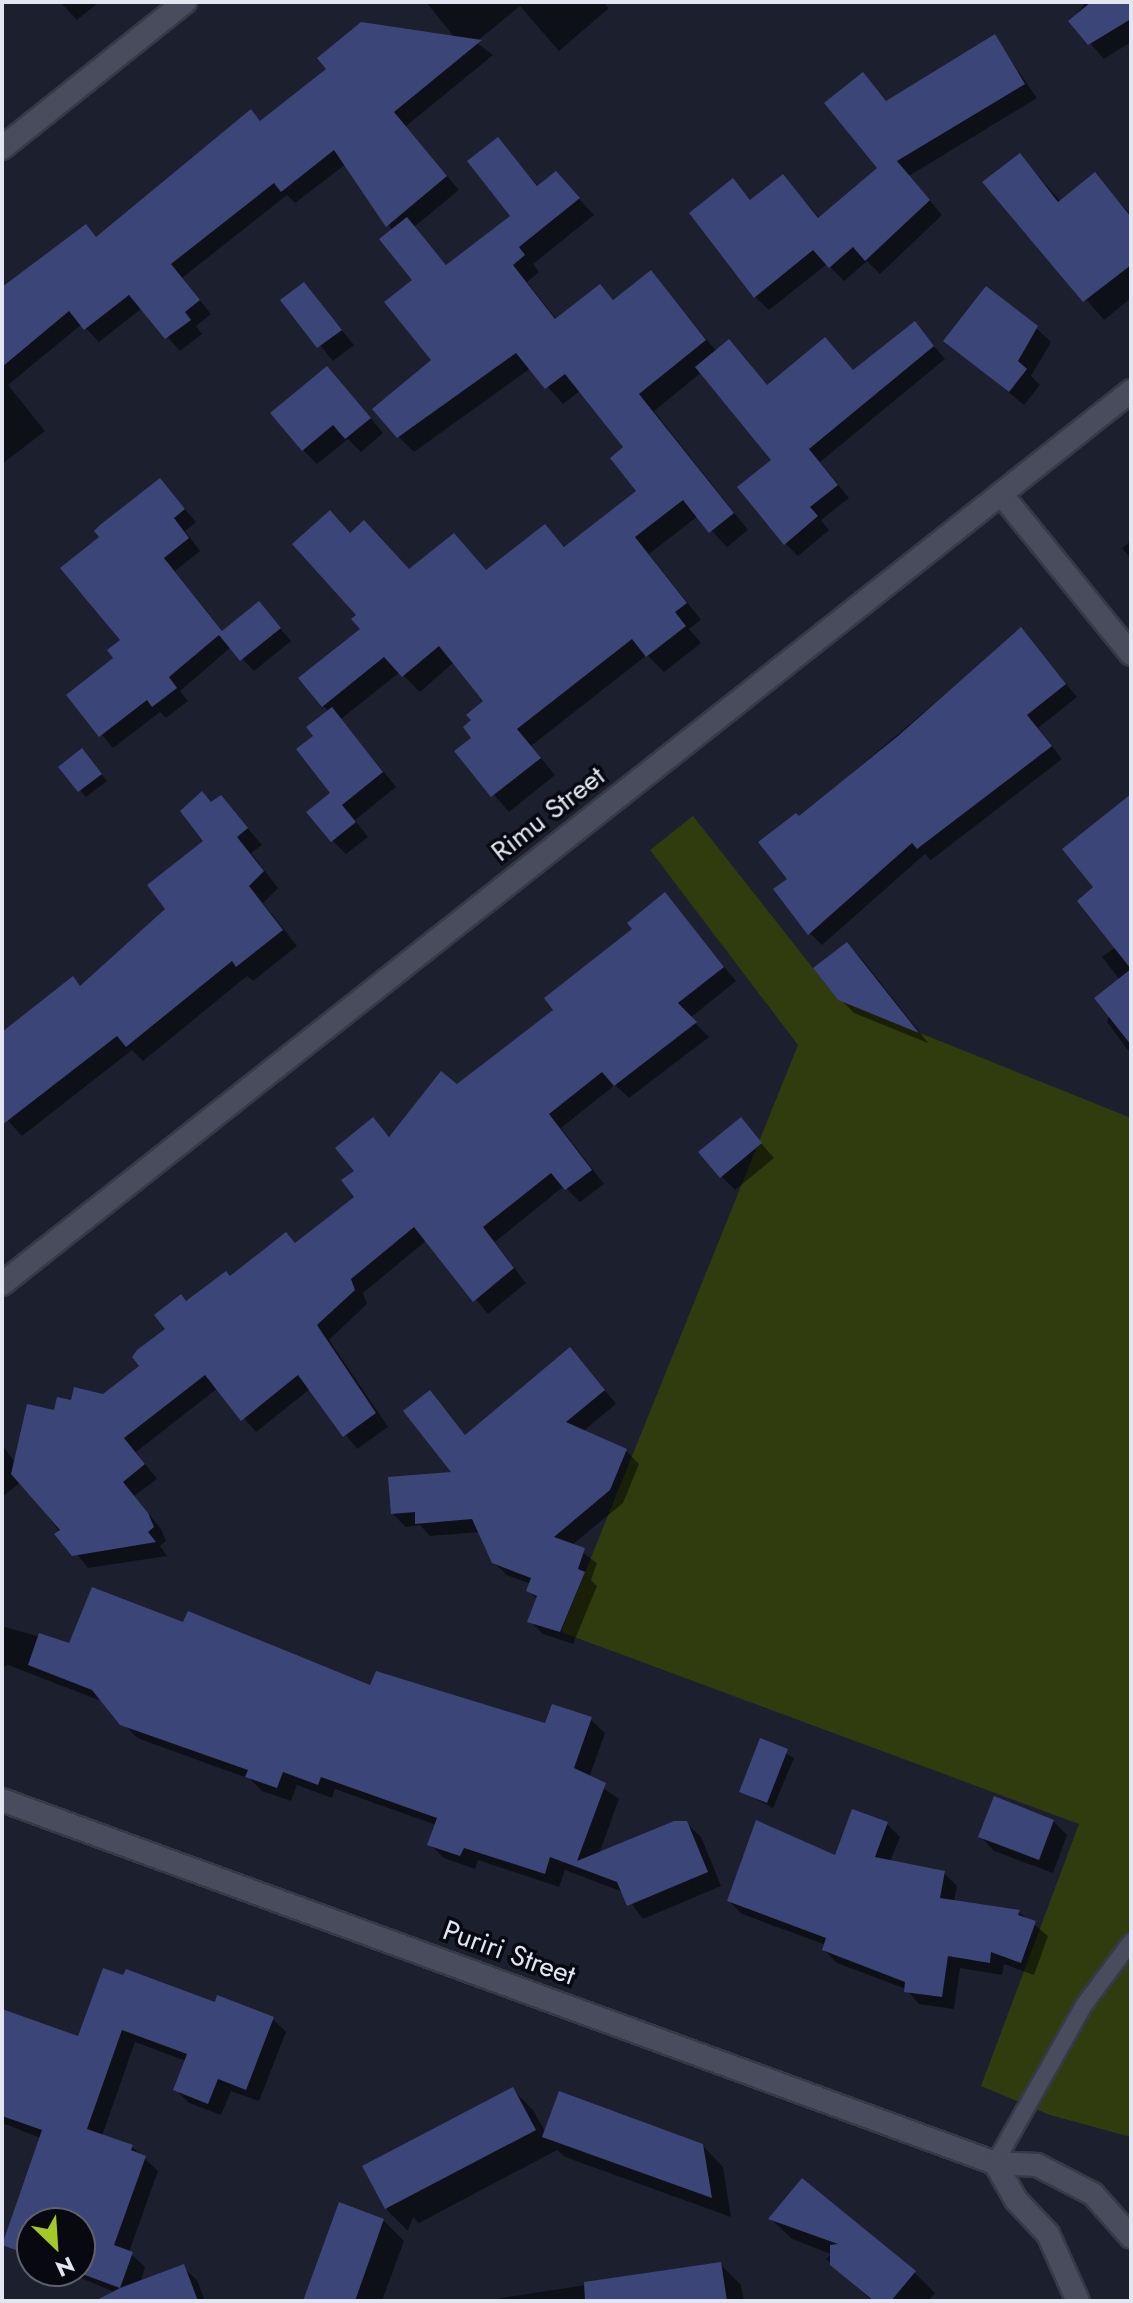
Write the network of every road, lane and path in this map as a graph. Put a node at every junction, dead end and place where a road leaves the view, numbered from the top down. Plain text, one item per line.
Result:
1 (185, 2) edge
2 (2, 148) edge
3 (1131, 391) edge
4 (1001, 494) junction
5 (1131, 654) edge
6 (2, 1284) edge
7 (2, 1800) edge
8 (1131, 1942) edge
9 (995, 2163) junction
10 (1131, 2237) edge
11 (1078, 2301) edge

1 - 2 street
3 - 4 street, Rimu Street
4 - 5 street
4 - 6 street, Rimu Street
7 - 9 street, Puriri Street
8 - 9 lane
9 - 10 street, Puriri Street
9 - 11 street

